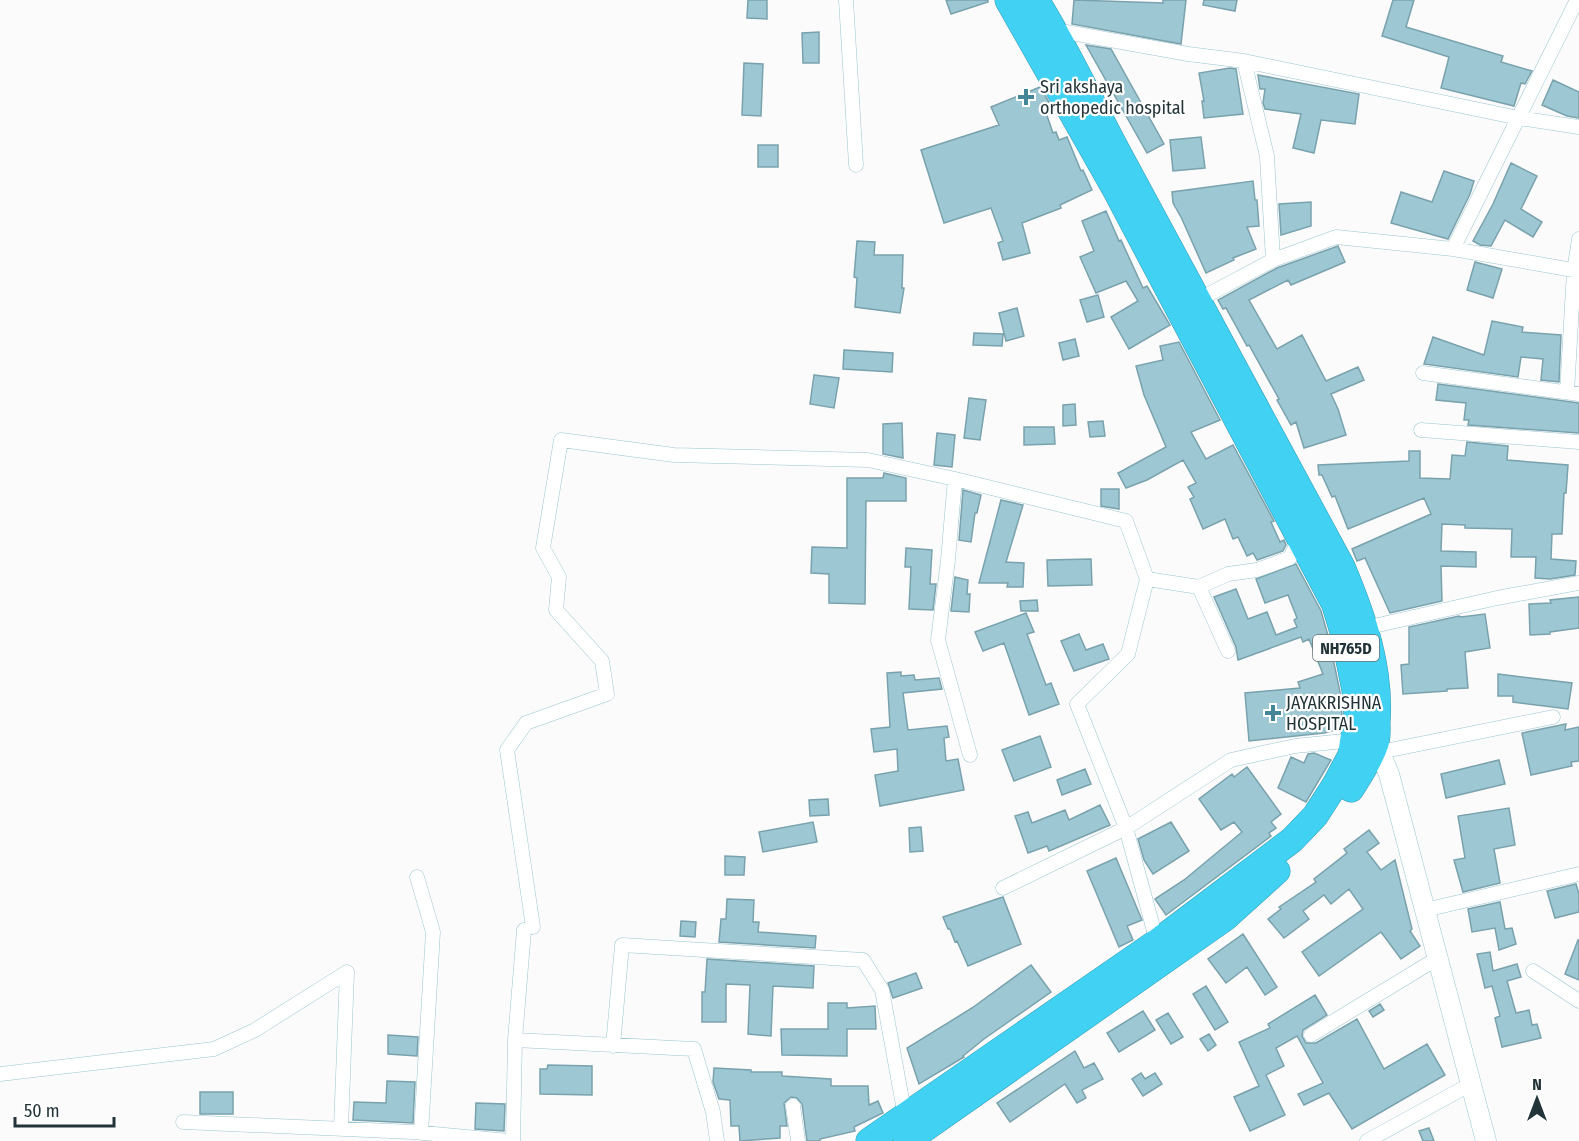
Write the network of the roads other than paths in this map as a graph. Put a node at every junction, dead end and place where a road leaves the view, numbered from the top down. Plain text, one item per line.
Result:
1 (846, 0) edge
2 (1008, 0) edge
3 (1036, 0) edge
4 (1577, 0) edge
5 (1055, 30) junction
6 (1244, 61) junction
7 (1519, 118) junction
8 (1579, 127) edge
9 (856, 165) dead end
10 (1579, 238) edge
11 (1453, 249) junction
12 (1274, 260) junction
13 (1577, 271) edge
14 (1198, 300) junction
15 (1423, 373) dead end
16 (1573, 393) edge
17 (1421, 430) dead end
18 (1579, 442) edge
19 (955, 479) junction
20 (1300, 537) junction
21 (1147, 579) junction
22 (1579, 583) edge
23 (1199, 587) junction
24 (1365, 628) junction
25 (1228, 651) dead end
26 (1553, 717) dead end
27 (1366, 741) junction
28 (970, 755) dead end
29 (1125, 828) junction
30 (1579, 874) edge
31 (417, 876) dead end
32 (1003, 888) dead end
33 (1425, 909) junction
34 (1157, 942) junction
35 (1438, 958) junction
36 (1533, 971) dead end
37 (1579, 1001) edge
38 (1311, 1035) dead end
39 (515, 1040) junction
40 (613, 1046) junction
41 (0, 1074) edge
42 (1471, 1084) junction
43 (792, 1106) dead end
44 (905, 1116) junction
45 (183, 1122) dead end
46 (341, 1128) junction
47 (421, 1133) junction
48 (511, 1141) edge
49 (717, 1141) edge
50 (798, 1141) edge
51 (869, 1141) edge
52 (907, 1141) edge
53 (1367, 1141) edge
54 (1486, 1141) edge

1 - 9 street
2 - 20 highway, NH765D
3 - 5 highway, NH765D
4 - 7 street
5 - 6 street
5 - 14 highway, NH765D
6 - 7 street
6 - 12 street
7 - 8 street
7 - 11 street
10 - 13 street
11 - 12 street
11 - 13 street
12 - 14 street
13 - 16 street
14 - 24 highway, NH765D
15 - 16 street
17 - 18 street
19 - 21 street
19 - 28 street
19 - 39 street
20 - 23 street
20 - 27 highway, NH765D
21 - 23 street
21 - 29 street
22 - 24 street
23 - 25 street
24 - 27 highway, NH765D
26 - 27 street
27 - 29 street
27 - 33 main road
27 - 34 highway, NH765D
27 - 52 highway, NH765D
29 - 32 street
29 - 34 street
30 - 33 street
31 - 47 street
33 - 35 main road
34 - 44 highway, NH765D
35 - 38 street
35 - 42 main road
36 - 37 street
39 - 40 street
39 - 48 street
40 - 44 street
40 - 49 street
41 - 46 street
42 - 53 street
42 - 54 main road
43 - 50 street
44 - 51 highway, NH765D
45 - 46 street
46 - 47 street
47 - 48 street

